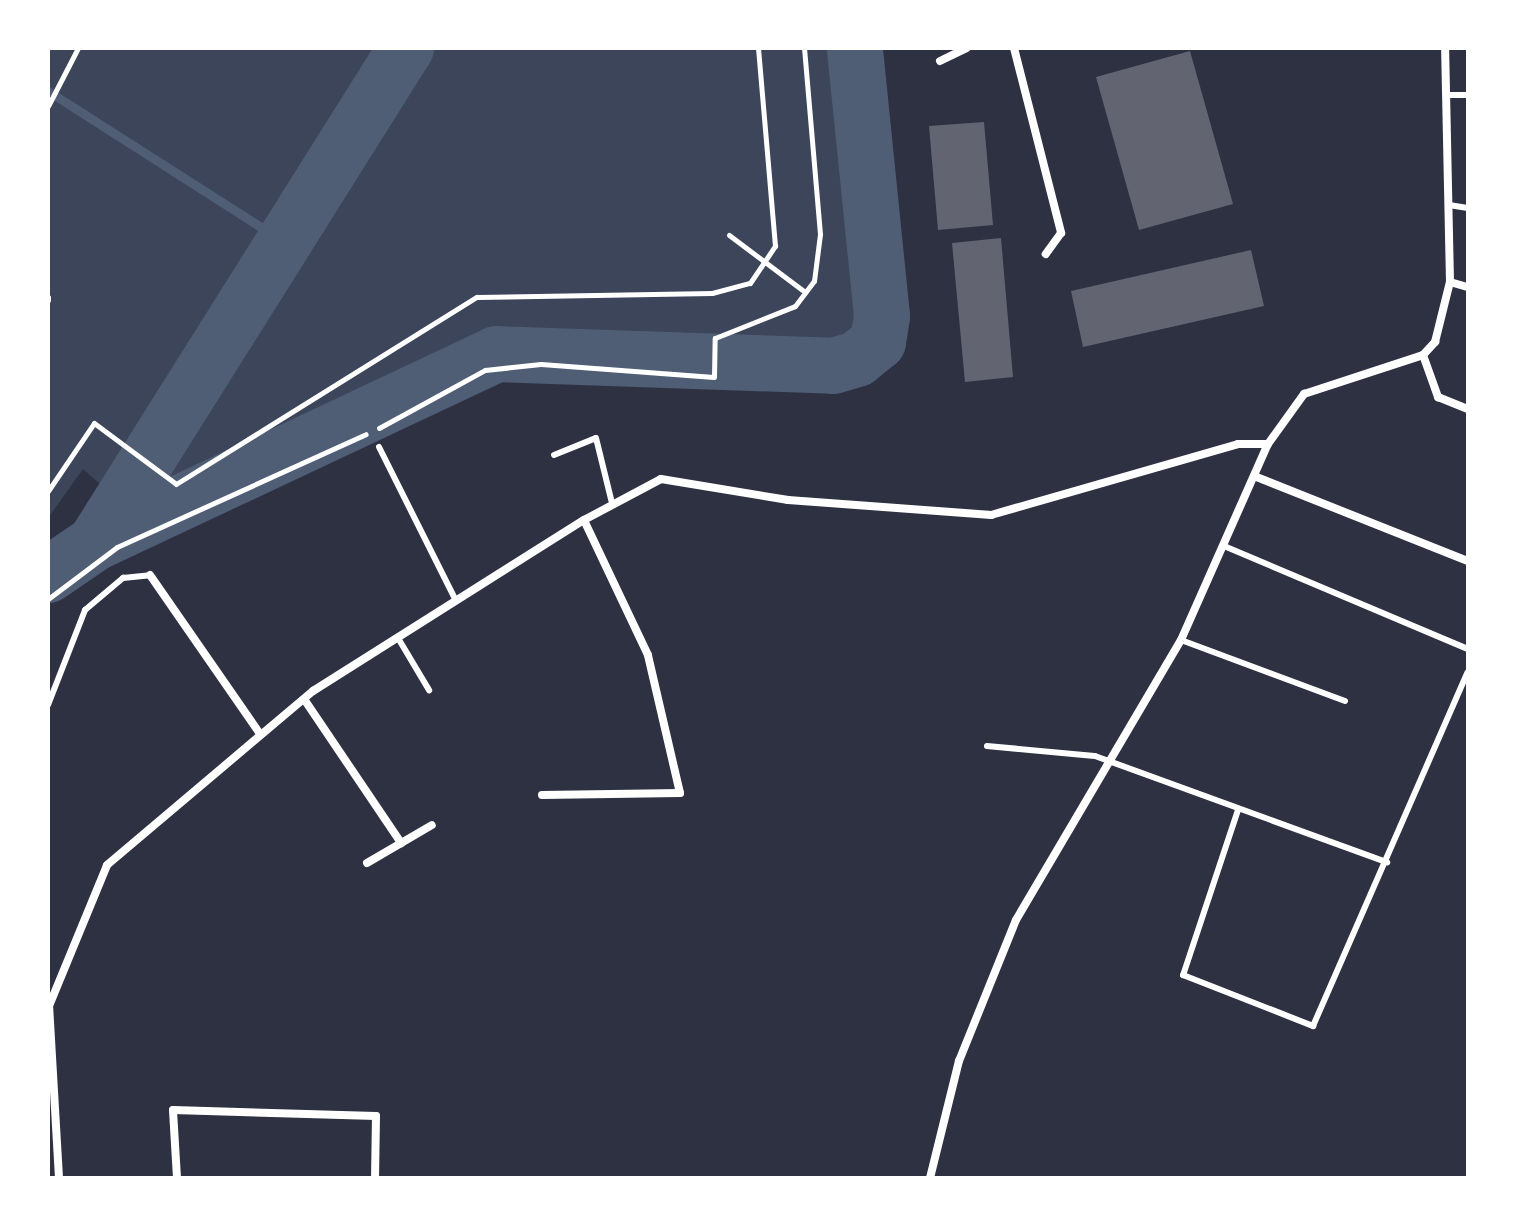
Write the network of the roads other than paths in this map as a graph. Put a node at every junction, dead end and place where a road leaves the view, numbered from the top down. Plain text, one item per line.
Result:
1 (967, 48) edge
2 (1014, 48) edge
3 (1445, 48) edge
4 (940, 61) dead end
5 (1446, 95) junction
6 (1468, 95) edge
7 (1449, 205) junction
8 (1468, 208) edge
9 (1046, 254) dead end
10 (1450, 282) junction
11 (1468, 287) edge
12 (1423, 355) junction
13 (1468, 409) edge
14 (1268, 444) junction
15 (379, 447) dead end
16 (554, 455) dead end
17 (1254, 476) junction
18 (612, 503) junction
19 (584, 520) junction
20 (1224, 546) junction
21 (1468, 561) edge
22 (150, 575) joint
23 (456, 601) junction
24 (398, 638) junction
25 (1181, 640) junction
26 (1468, 649) edge
27 (1468, 672) edge
28 (429, 690) dead end
29 (304, 699) junction
30 (1345, 701) dead end
31 (48, 705) edge
32 (260, 734) junction
33 (987, 746) dead end
34 (1114, 764) junction
35 (542, 795) dead end
36 (1238, 810) junction
37 (432, 825) dead end
38 (401, 843) junction
39 (1387, 862) junction
40 (367, 863) dead end
41 (59, 1178) edge
42 (177, 1178) edge
43 (375, 1178) edge
44 (930, 1178) edge

1 - 4 street
2 - 9 street
3 - 5 street
5 - 6 lane
5 - 7 street
7 - 8 lane
7 - 10 street
10 - 11 street
10 - 12 street
12 - 13 street
12 - 14 street
14 - 17 street
14 - 18 street
15 - 23 lane
16 - 18 lane
17 - 20 street
17 - 21 street
18 - 19 street
19 - 23 street
19 - 35 street
20 - 25 street
20 - 26 lane
22 - 31 lane
22 - 32 street
23 - 24 street
24 - 28 lane
24 - 29 street
25 - 30 lane
25 - 34 street
27 - 39 lane
29 - 32 street
29 - 38 street
32 - 41 street
33 - 34 lane
34 - 36 lane
34 - 44 street
36 - 39 lane
36 - 39 lane
37 - 38 street
38 - 40 street
42 - 43 street

